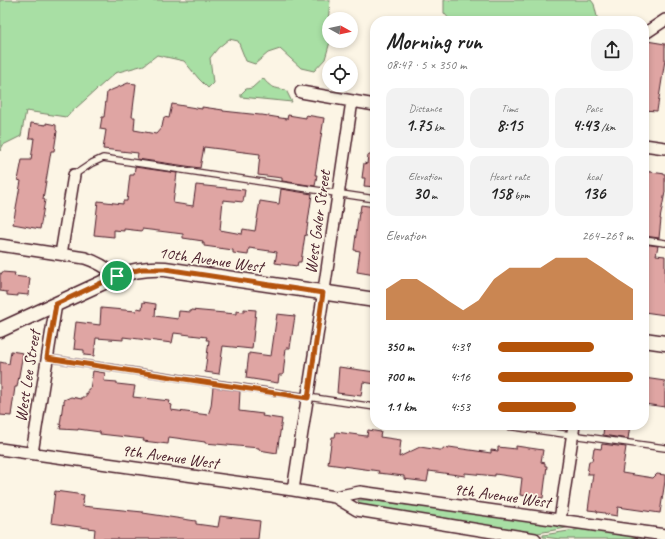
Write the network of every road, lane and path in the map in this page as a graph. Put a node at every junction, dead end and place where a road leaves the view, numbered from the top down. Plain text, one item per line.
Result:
1 (665, 20) edge
2 (649, 31) edge
3 (301, 92) dead end
4 (352, 102) junction
5 (370, 104) edge
6 (649, 146) edge
7 (665, 148) edge
8 (74, 175) joint
9 (338, 193) junction
10 (370, 198) edge
11 (649, 241) edge
12 (665, 243) edge
13 (0, 245) edge
14 (61, 254) junction
15 (117, 276) junction
16 (323, 293) junction
17 (370, 299) edge
18 (56, 304) junction
19 (0, 330) edge
20 (649, 341) edge
21 (665, 343) edge
22 (47, 358) junction
23 (308, 398) junction
24 (370, 406) edge
25 (574, 430) edge
26 (665, 448) edge
27 (0, 449) edge
28 (32, 453) junction
29 (293, 490) junction
30 (335, 497) junction
31 (560, 520) junction
32 (665, 535) edge
33 (536, 539) edge

1 - 2 street
3 - 4 street
4 - 5 street
4 - 9 street, West Galer Street
6 - 7 street
8 - 9 lane
8 - 14 street
9 - 10 lane
9 - 16 street, West Galer Street
11 - 12 lane
13 - 14 street
14 - 15 street
15 - 16 street, 10th Avenue West
15 - 18 street, 10th Avenue West
16 - 17 street, 10th Avenue West
16 - 23 street, West Galer Street
18 - 19 street, 10th Avenue West
18 - 22 street, West Lee Street
20 - 21 street
22 - 23 lane
22 - 28 street, West Lee Street
23 - 24 lane
23 - 29 street, West Galer Street
25 - 26 lane
25 - 31 street
27 - 28 street, 9th Avenue West
28 - 29 street, 9th Avenue West
29 - 30 street, 9th Avenue West
30 - 31 street, 9th Avenue West
30 - 33 street, 9th Avenue West
31 - 32 street, 9th Avenue West

